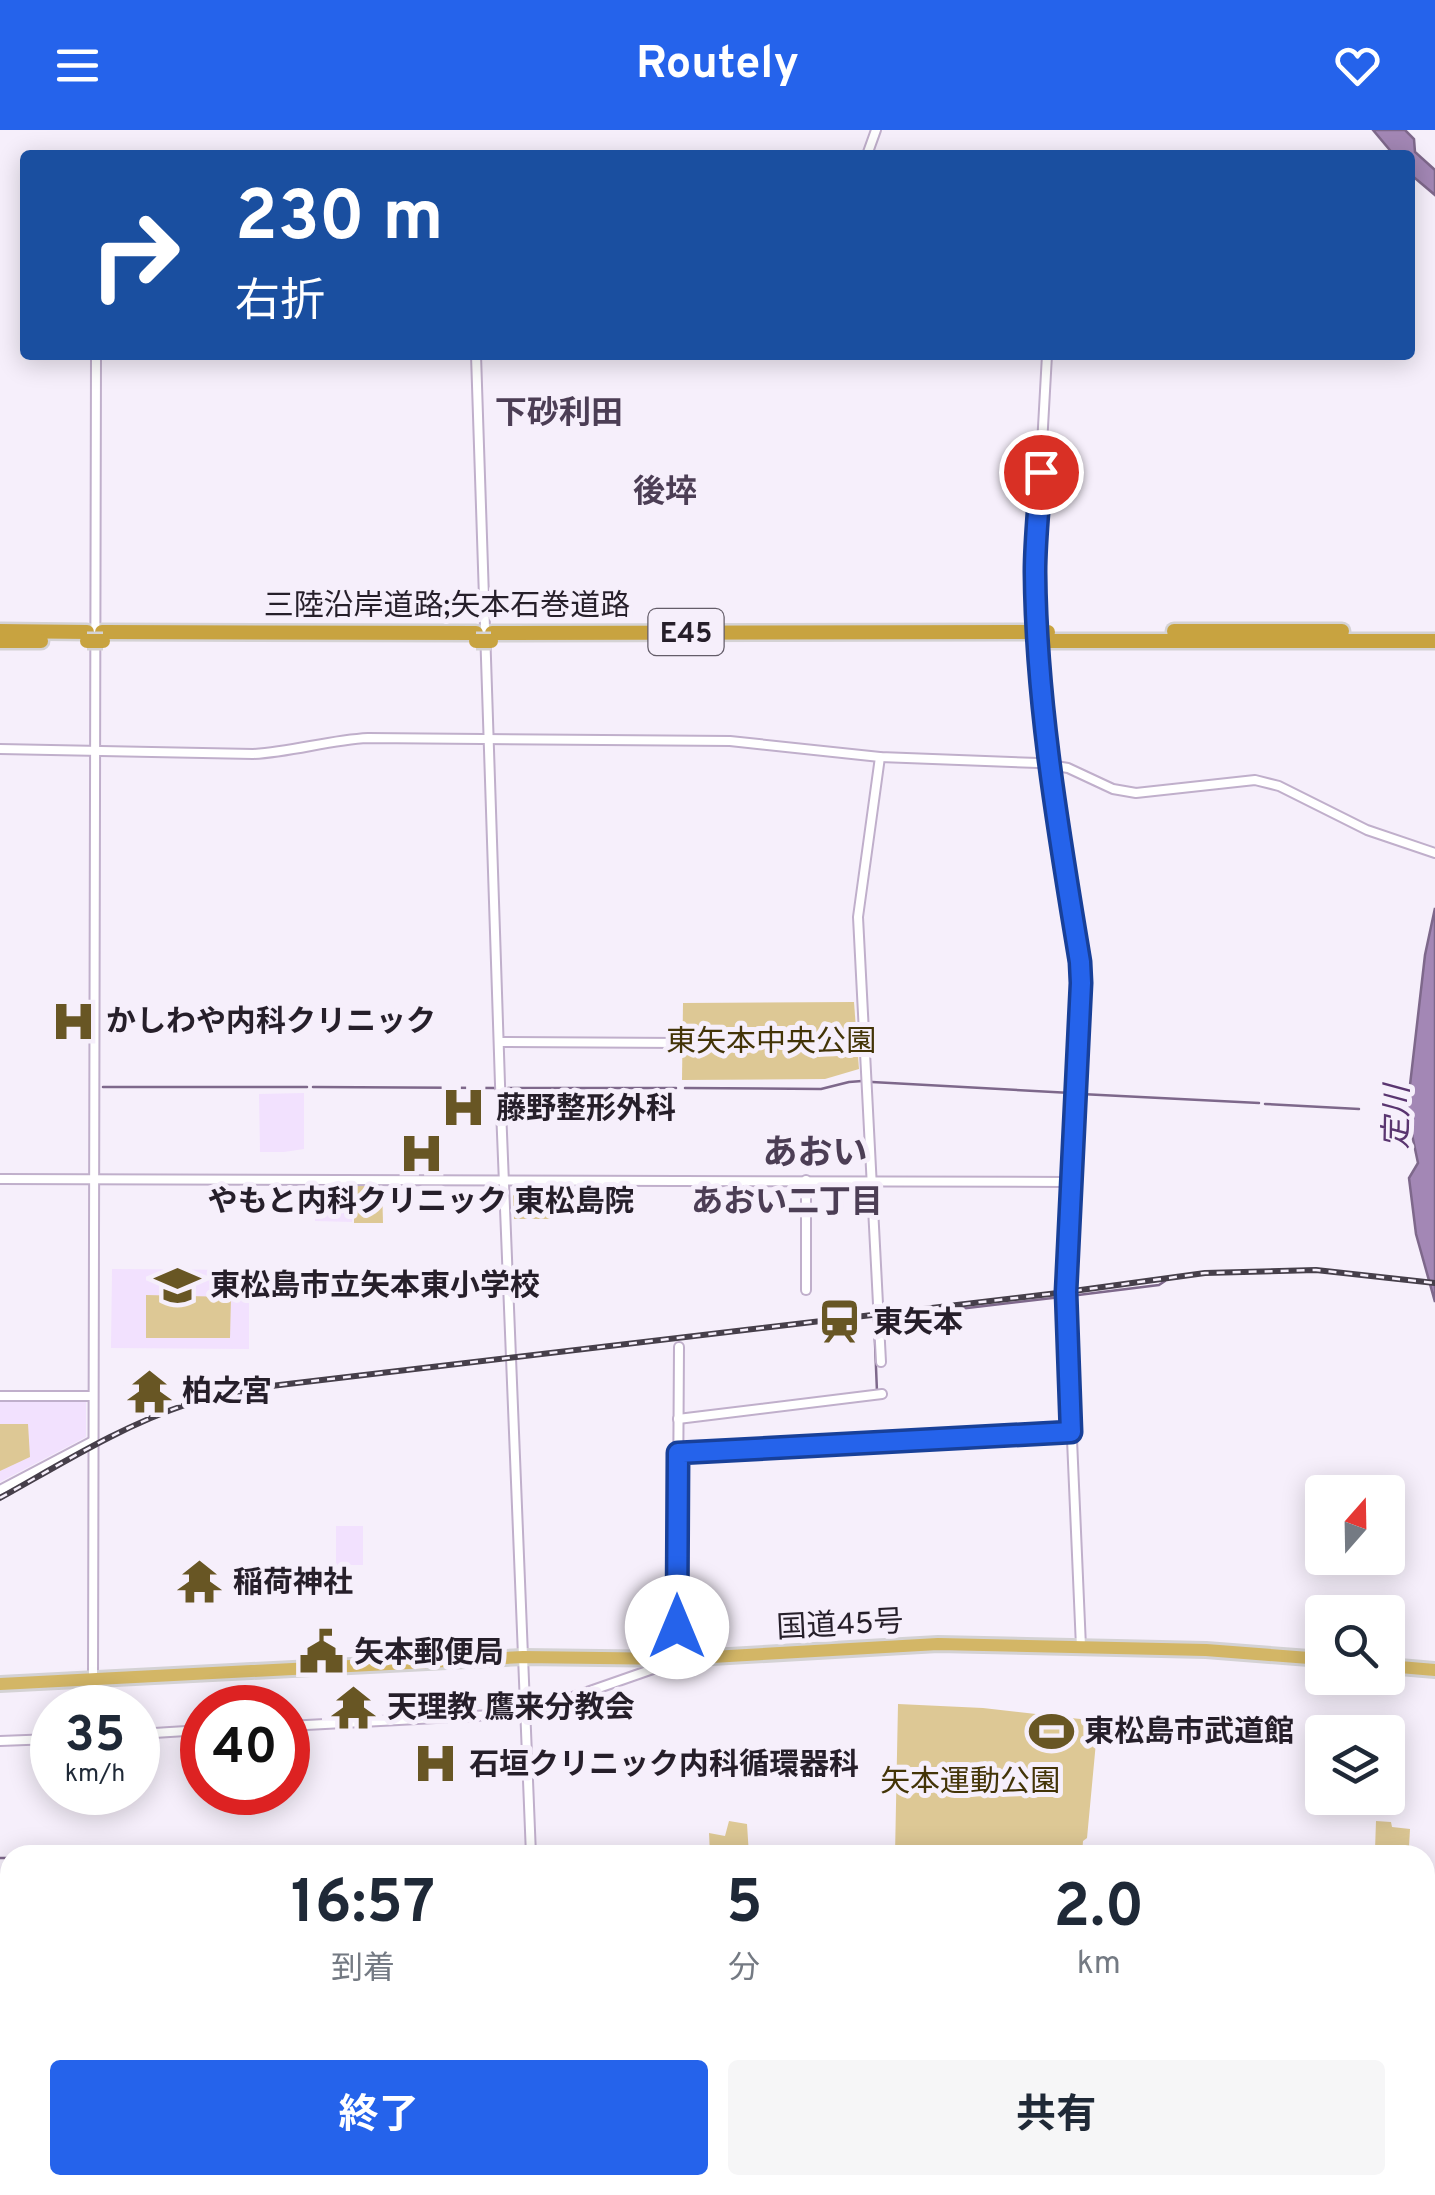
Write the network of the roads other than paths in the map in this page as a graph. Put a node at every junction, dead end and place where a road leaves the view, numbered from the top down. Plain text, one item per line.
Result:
1 (96, 360) edge
2 (476, 360) edge
3 (1047, 360) edge
4 (0, 630) edge
5 (1435, 632) edge
6 (95, 637) junction
7 (1040, 637) junction
8 (0, 640) edge
9 (1435, 641) edge
10 (488, 740) junction
11 (0, 749) edge
12 (94, 750) junction
13 (880, 757) junction
14 (1049, 764) junction
15 (1435, 853) edge
16 (499, 1042) junction
17 (681, 1043) dead end
18 (94, 1178) junction
19 (506, 1178) junction
20 (0, 1179) edge
21 (806, 1180) junction
22 (872, 1181) junction
23 (1070, 1182) junction
24 (806, 1290) dead end
25 (678, 1347) dead end
26 (881, 1362) dead end
27 (882, 1394) dead end
28 (0, 1396) edge
29 (93, 1396) junction
30 (678, 1419) junction
31 (1071, 1432) junction
32 (93, 1441) junction
33 (678, 1453) junction
34 (0, 1490) edge
35 (1081, 1647) junction
36 (523, 1657) junction
37 (1305, 1658) edge
38 (677, 1659) junction
39 (1405, 1667) edge
40 (1435, 1670) edge
41 (93, 1679) junction
42 (0, 1684) edge
43 (527, 1713) junction
44 (310, 1725) edge
45 (30, 1740) edge
46 (0, 1741) edge
47 (531, 1845) edge

1 - 12 street
2 - 10 street
3 - 14 street
4 - 6 highway, 三陸沿岸道路;矢本石巻道路 / E45
5 - 7 highway, 三陸沿岸道路;矢本石巻道路 / E45
6 - 7 highway, 三陸沿岸道路;矢本石巻道路 / E45
6 - 8 highway, 三陸沿岸道路;矢本石巻道路 / E45
7 - 9 highway, 三陸沿岸道路;矢本石巻道路 / E45
10 - 12 street
10 - 13 street
10 - 16 street
11 - 12 street
12 - 18 street
13 - 14 street
13 - 22 street
14 - 15 street
14 - 23 street
16 - 17 street
16 - 19 street
18 - 19 street
18 - 20 street
18 - 29 street
19 - 21 street
19 - 36 street
21 - 22 street
21 - 24 street
22 - 23 street
22 - 26 street
23 - 31 street
25 - 30 street
27 - 30 street
28 - 29 street
29 - 32 street
30 - 33 street
31 - 33 street
31 - 35 street
32 - 34 street
32 - 41 street
33 - 38 street
35 - 37 highway, 国道45号
35 - 38 highway, 国道45号
36 - 38 highway, 国道45号
36 - 41 highway, 国道45号
36 - 43 street
38 - 43 street
39 - 40 highway
41 - 42 highway, 国道45号
43 - 44 street
43 - 47 street
45 - 46 street

